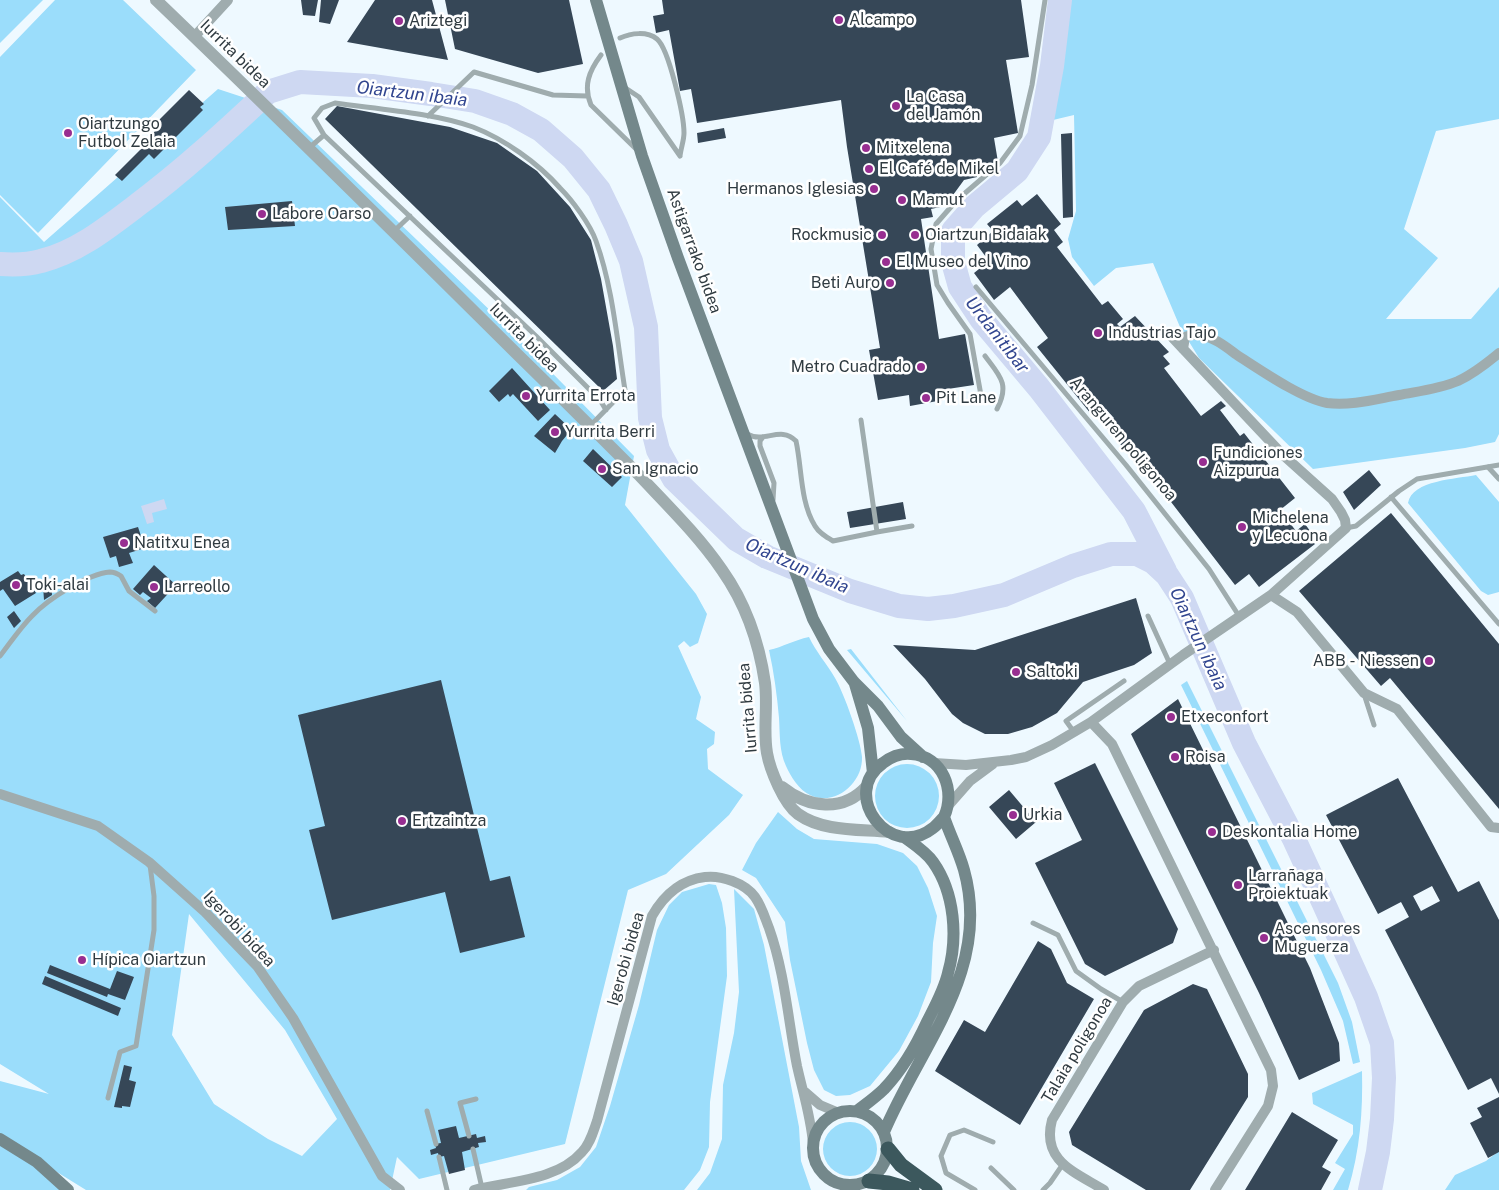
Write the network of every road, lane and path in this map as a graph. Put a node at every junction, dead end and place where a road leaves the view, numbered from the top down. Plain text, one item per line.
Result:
1 (156, 0) edge
2 (228, 0) edge
3 (596, 0) edge
4 (1044, 0) edge
5 (194, 37) junction
6 (620, 38) dead end
7 (601, 55) dead end
8 (620, 85) junction
9 (587, 96) junction
10 (428, 116) junction
11 (324, 135) junction
12 (308, 149) junction
13 (642, 156) junction
14 (410, 216) junction
15 (394, 231) junction
16 (976, 287) dead end
17 (1171, 336) dead end
18 (1183, 349) junction
19 (1499, 353) edge
20 (985, 356) dead end
21 (982, 401) dead end
22 (997, 409) dead end
23 (606, 410) junction
24 (861, 420) dead end
25 (590, 426) junction
26 (742, 431) junction
27 (763, 437) junction
28 (1499, 465) edge
29 (1488, 467) junction
30 (1499, 479) edge
31 (1391, 497) junction
32 (772, 510) junction
33 (912, 526) dead end
34 (1346, 528) junction
35 (877, 532) junction
36 (1271, 595) junction
37 (155, 611) dead end
38 (1148, 616) dead end
39 (1239, 616) junction
40 (1499, 624) edge
41 (0, 656) edge
42 (1170, 664) junction
43 (1124, 681) dead end
44 (854, 682) junction
45 (1364, 693) junction
46 (1091, 722) junction
47 (1374, 724) dead end
48 (1074, 732) junction
49 (928, 760) junction
50 (997, 762) junction
51 (873, 773) junction
52 (778, 784) junction
53 (867, 786) junction
54 (0, 794) edge
55 (946, 811) junction
56 (1499, 828) edge
57 (889, 832) junction
58 (904, 837) junction
59 (149, 862) junction
60 (1033, 924) dead end
61 (1214, 950) junction
62 (1123, 1002) junction
63 (804, 1092) junction
64 (108, 1098) dead end
65 (476, 1099) dead end
66 (427, 1111) dead end
67 (857, 1112) junction
68 (839, 1113) junction
69 (884, 1132) junction
70 (469, 1136) dead end
71 (0, 1140) edge
72 (993, 1142) dead end
73 (436, 1144) dead end
74 (813, 1144) junction
75 (472, 1149) dead end
76 (888, 1149) junction
77 (439, 1157) dead end
78 (1063, 1164) junction
79 (991, 1168) dead end
80 (824, 1175) junction
81 (863, 1185) edge
82 (478, 1189) edge
83 (68, 1190) edge
84 (400, 1190) edge
85 (447, 1190) edge
86 (823, 1190) edge
87 (912, 1190) edge
88 (935, 1190) edge
89 (975, 1190) edge
90 (1014, 1190) edge
91 (1043, 1190) edge
92 (1104, 1190) edge
93 (1215, 1190) edge

1 - 5 street, Iurrita bidea
2 - 5 street
3 - 8 main road, Astigarrako bidea
4 - 21 lane
5 - 12 street, Iurrita bidea
6 - 8 lane
7 - 9 lane
8 - 13 main road, Astigarrako bidea
9 - 10 lane
9 - 13 lane
10 - 11 lane
10 - 23 lane
11 - 12 lane
11 - 14 lane
12 - 15 street, Iurrita bidea
13 - 26 main road, Astigarrako bidea
14 - 15 lane
14 - 23 lane
15 - 25 street, Iurrita bidea
16 - 39 lane, Aranguren poligonoa
17 - 18 street
18 - 19 street
18 - 34 street
20 - 22 lane
23 - 25 lane
24 - 35 lane
25 - 52 street, Iurrita bidea
26 - 27 lane
26 - 32 main road, Astigarrako bidea
27 - 32 lane
27 - 35 lane
28 - 29 lane
29 - 30 lane
29 - 31 lane
31 - 34 lane
31 - 40 lane
32 - 44 main road, Astigarrako bidea
33 - 35 lane
34 - 36 street
36 - 39 street
36 - 45 street
37 - 41 lane
38 - 42 lane
39 - 42 street
42 - 46 street
43 - 48 lane
44 - 49 main road
44 - 51 main road
45 - 47 lane
45 - 56 street
46 - 48 street
46 - 61 street
48 - 50 street
49 - 50 street
49 - 51 main road
49 - 55 main road
50 - 55 street
51 - 53 main road
52 - 53 street
52 - 57 street, Iurrita bidea
53 - 57 main road
54 - 59 street, Igerobi bidea
55 - 58 main road
55 - 69 main road
57 - 58 main road
58 - 67 main road
59 - 64 lane
59 - 84 street, Igerobi bidea
60 - 62 lane
61 - 62 street, Talaia poligonoa
61 - 93 street
62 - 78 street, Talaia poligonoa
63 - 68 street
63 - 74 street, Igerobi bidea
63 - 82 street, Igerobi bidea
65 - 70 lane
66 - 73 lane
67 - 68 main road
67 - 69 main road
68 - 74 main road
69 - 76 main road
71 - 83 main road
72 - 89 lane
74 - 80 main road
75 - 82 lane
76 - 81 main road
76 - 88 highway
77 - 85 lane
78 - 91 lane
78 - 92 street, Talaia poligonoa
79 - 90 lane
80 - 81 main road
80 - 86 main road
81 - 87 highway

